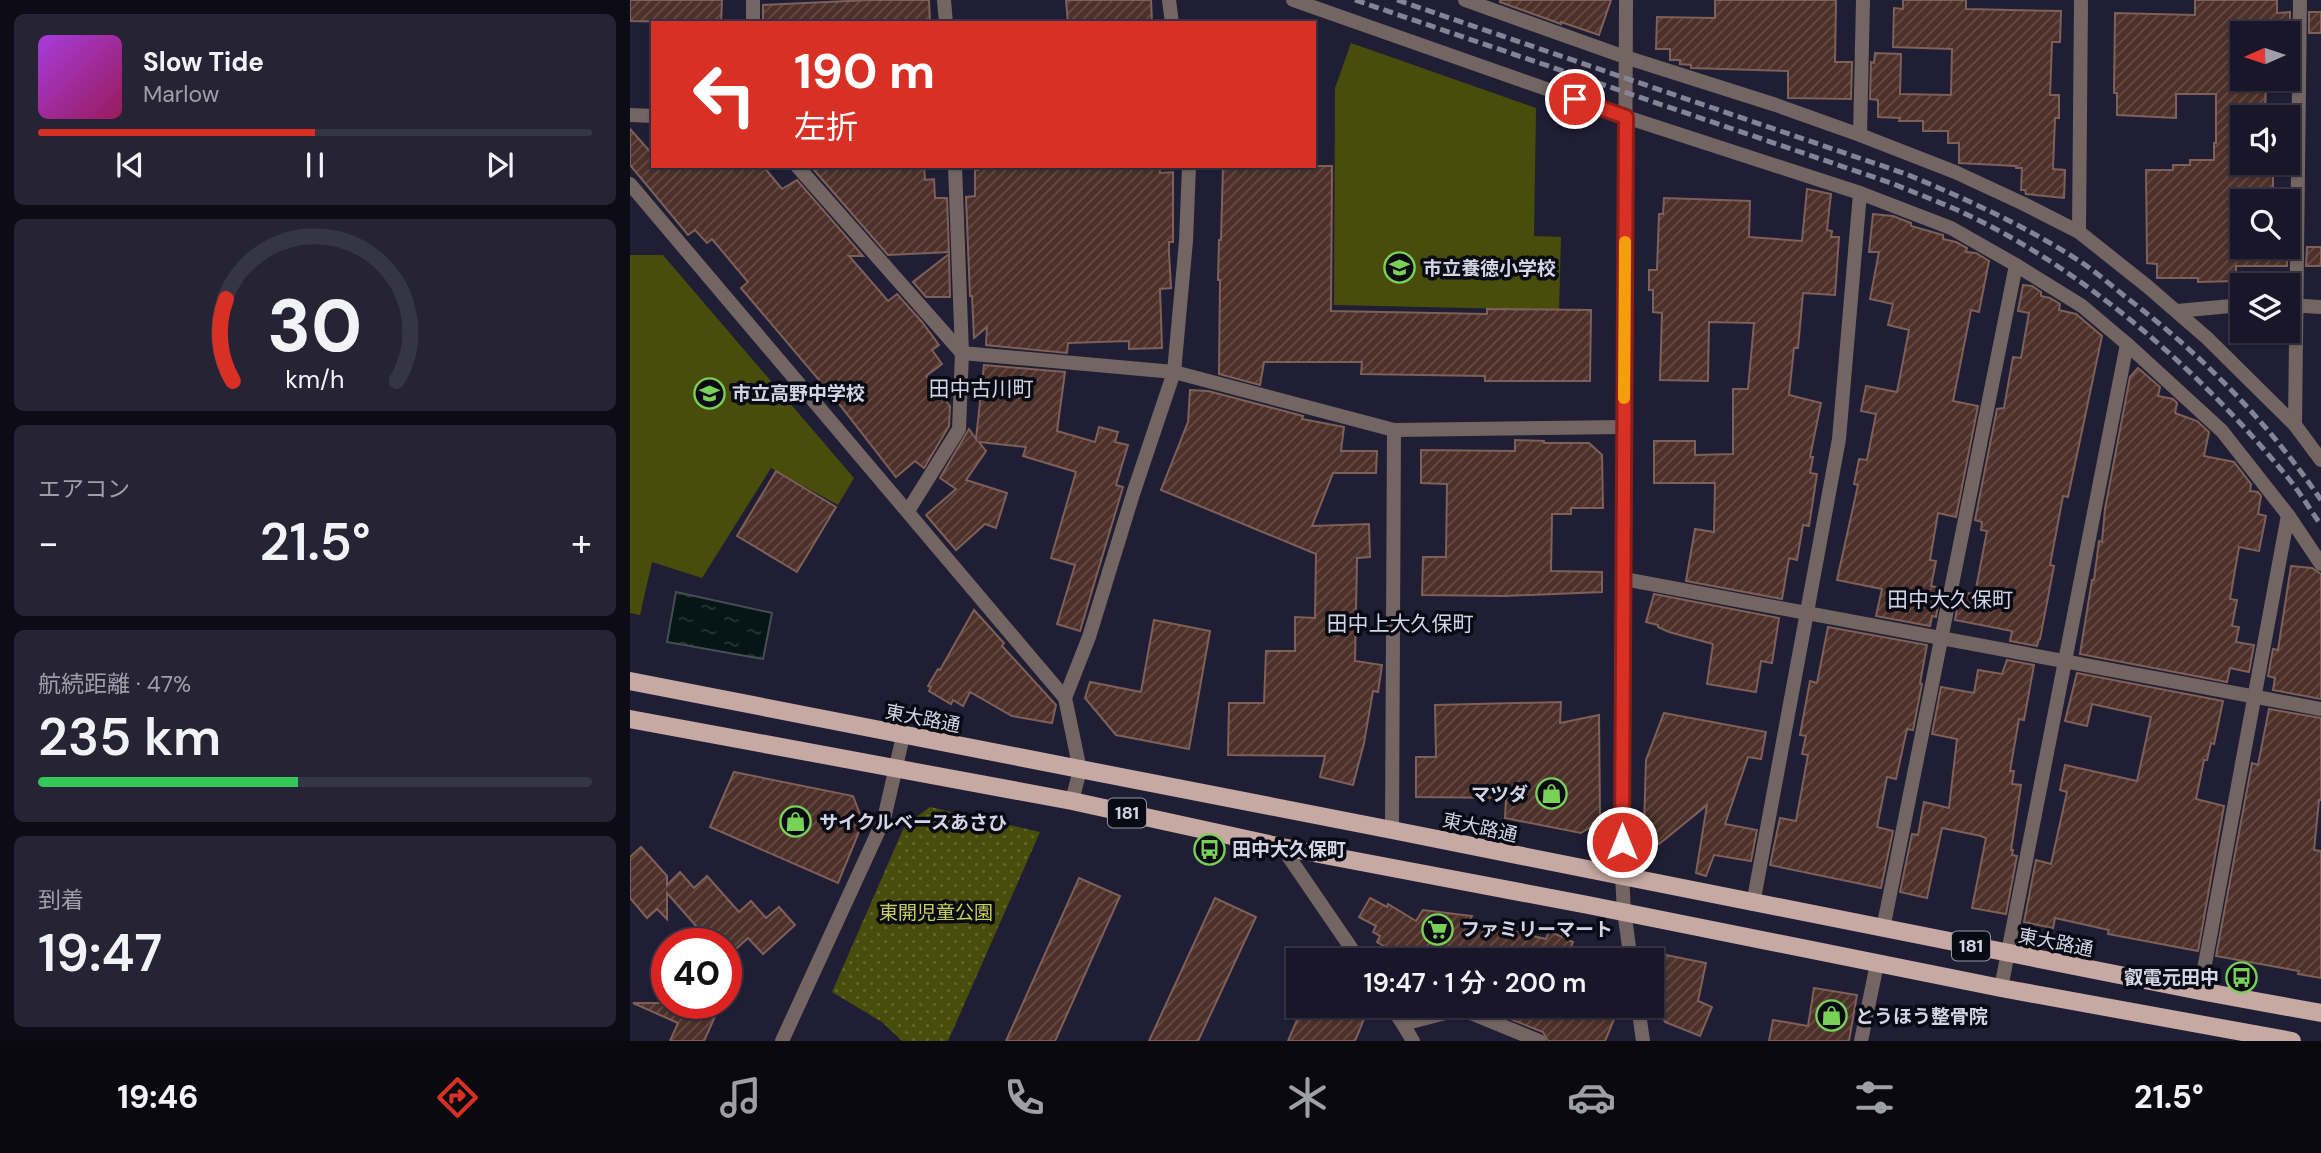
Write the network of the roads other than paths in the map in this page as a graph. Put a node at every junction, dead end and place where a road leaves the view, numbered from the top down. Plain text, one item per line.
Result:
1 (752, 0) edge
2 (944, 0) edge
3 (1169, 0) edge
4 (1293, 0) edge
5 (1465, 0) edge
6 (1626, 0) edge
7 (1863, 0) edge
8 (2081, 0) edge
9 (2300, 0) edge
10 (753, 21) edge
11 (946, 21) edge
12 (1172, 21) edge
13 (1625, 57) junction
14 (630, 115) edge
15 (651, 116) edge
16 (1626, 117) junction
17 (1860, 135) junction
18 (799, 168) edge
19 (955, 168) edge
20 (1189, 168) edge
21 (630, 184) edge
22 (1860, 193) junction
23 (2079, 232) junction
24 (2016, 265) junction
25 (2293, 273) edge
26 (2230, 306) edge
27 (2300, 306) edge
28 (2321, 307) edge
29 (2177, 311) junction
30 (2293, 343) edge
31 (2127, 344) junction
32 (962, 353) junction
33 (1174, 372) junction
34 (2295, 425) junction
35 (1624, 428) junction
36 (1394, 430) junction
37 (2321, 460) edge
38 (908, 511) junction
39 (2288, 515) junction
40 (2321, 564) edge
41 (1624, 579) junction
42 (1805, 613) junction
43 (1941, 638) junction
44 (2065, 661) junction
45 (630, 681) edge
46 (2253, 696) junction
47 (1065, 698) junction
48 (2321, 709) edge
49 (630, 719) edge
50 (903, 736) junction
51 (896, 769) junction
52 (1080, 769) junction
53 (1072, 801) junction
54 (1392, 830) junction
55 (1282, 848) junction
56 (1622, 876) junction
57 (1753, 904) junction
58 (1623, 911) junction
59 (1883, 929) junction
60 (1351, 948) edge
61 (1629, 948) edge
62 (2008, 953) junction
63 (1877, 964) junction
64 (2001, 988) junction
65 (2200, 991) junction
66 (2321, 1013) edge
67 (1399, 1018) edge
68 (1640, 1018) edge
69 (1403, 1024) junction
70 (2280, 1040) edge
71 (782, 1041) edge
72 (1413, 1041) edge
73 (1539, 1041) edge
74 (1643, 1041) edge
75 (1861, 1041) edge

1 - 10 street
2 - 11 street
3 - 12 street
4 - 16 street
5 - 13 street
6 - 13 street
7 - 17 street
8 - 23 street
9 - 25 street
13 - 16 street
13 - 17 street
14 - 15 street
16 - 22 street
16 - 35 street
17 - 23 street
18 - 32 street
19 - 32 street
20 - 33 street
21 - 38 street
22 - 24 street
22 - 42 street
23 - 29 street
24 - 31 street
24 - 43 street
26 - 29 street
27 - 28 street
29 - 34 street
30 - 34 street
31 - 39 street
31 - 44 street
32 - 33 street
32 - 38 street
33 - 36 street
33 - 47 street
34 - 37 street
35 - 36 street
35 - 41 street
36 - 54 street
38 - 47 street
39 - 40 street
39 - 46 street
41 - 42 street
41 - 56 street
42 - 43 street
42 - 57 street
43 - 44 street
43 - 59 street
44 - 46 street
44 - 62 street
45 - 50 main road, 東大路通 / 181
46 - 48 street
46 - 65 street
47 - 52 street
49 - 51 main road, 181
50 - 51 street
50 - 52 main road, 東大路通 / 181
51 - 53 main road, 181
51 - 71 street
52 - 53 street
52 - 54 main road, 東大路通 / 181
53 - 55 main road, 181
54 - 56 main road, 東大路通 / 181
55 - 58 main road, 181
55 - 60 street
56 - 57 main road, 東大路通 / 181
56 - 58 street
57 - 59 main road, 東大路通 / 181
58 - 61 street
58 - 63 main road, 181
59 - 62 main road, 東大路通 / 181
62 - 64 street
62 - 65 main road, 東大路通 / 181
63 - 64 main road, 181
63 - 75 street
64 - 70 main road, 181
65 - 66 main road, 東大路通 / 181
67 - 69 street
68 - 74 street
69 - 72 street
69 - 73 street

